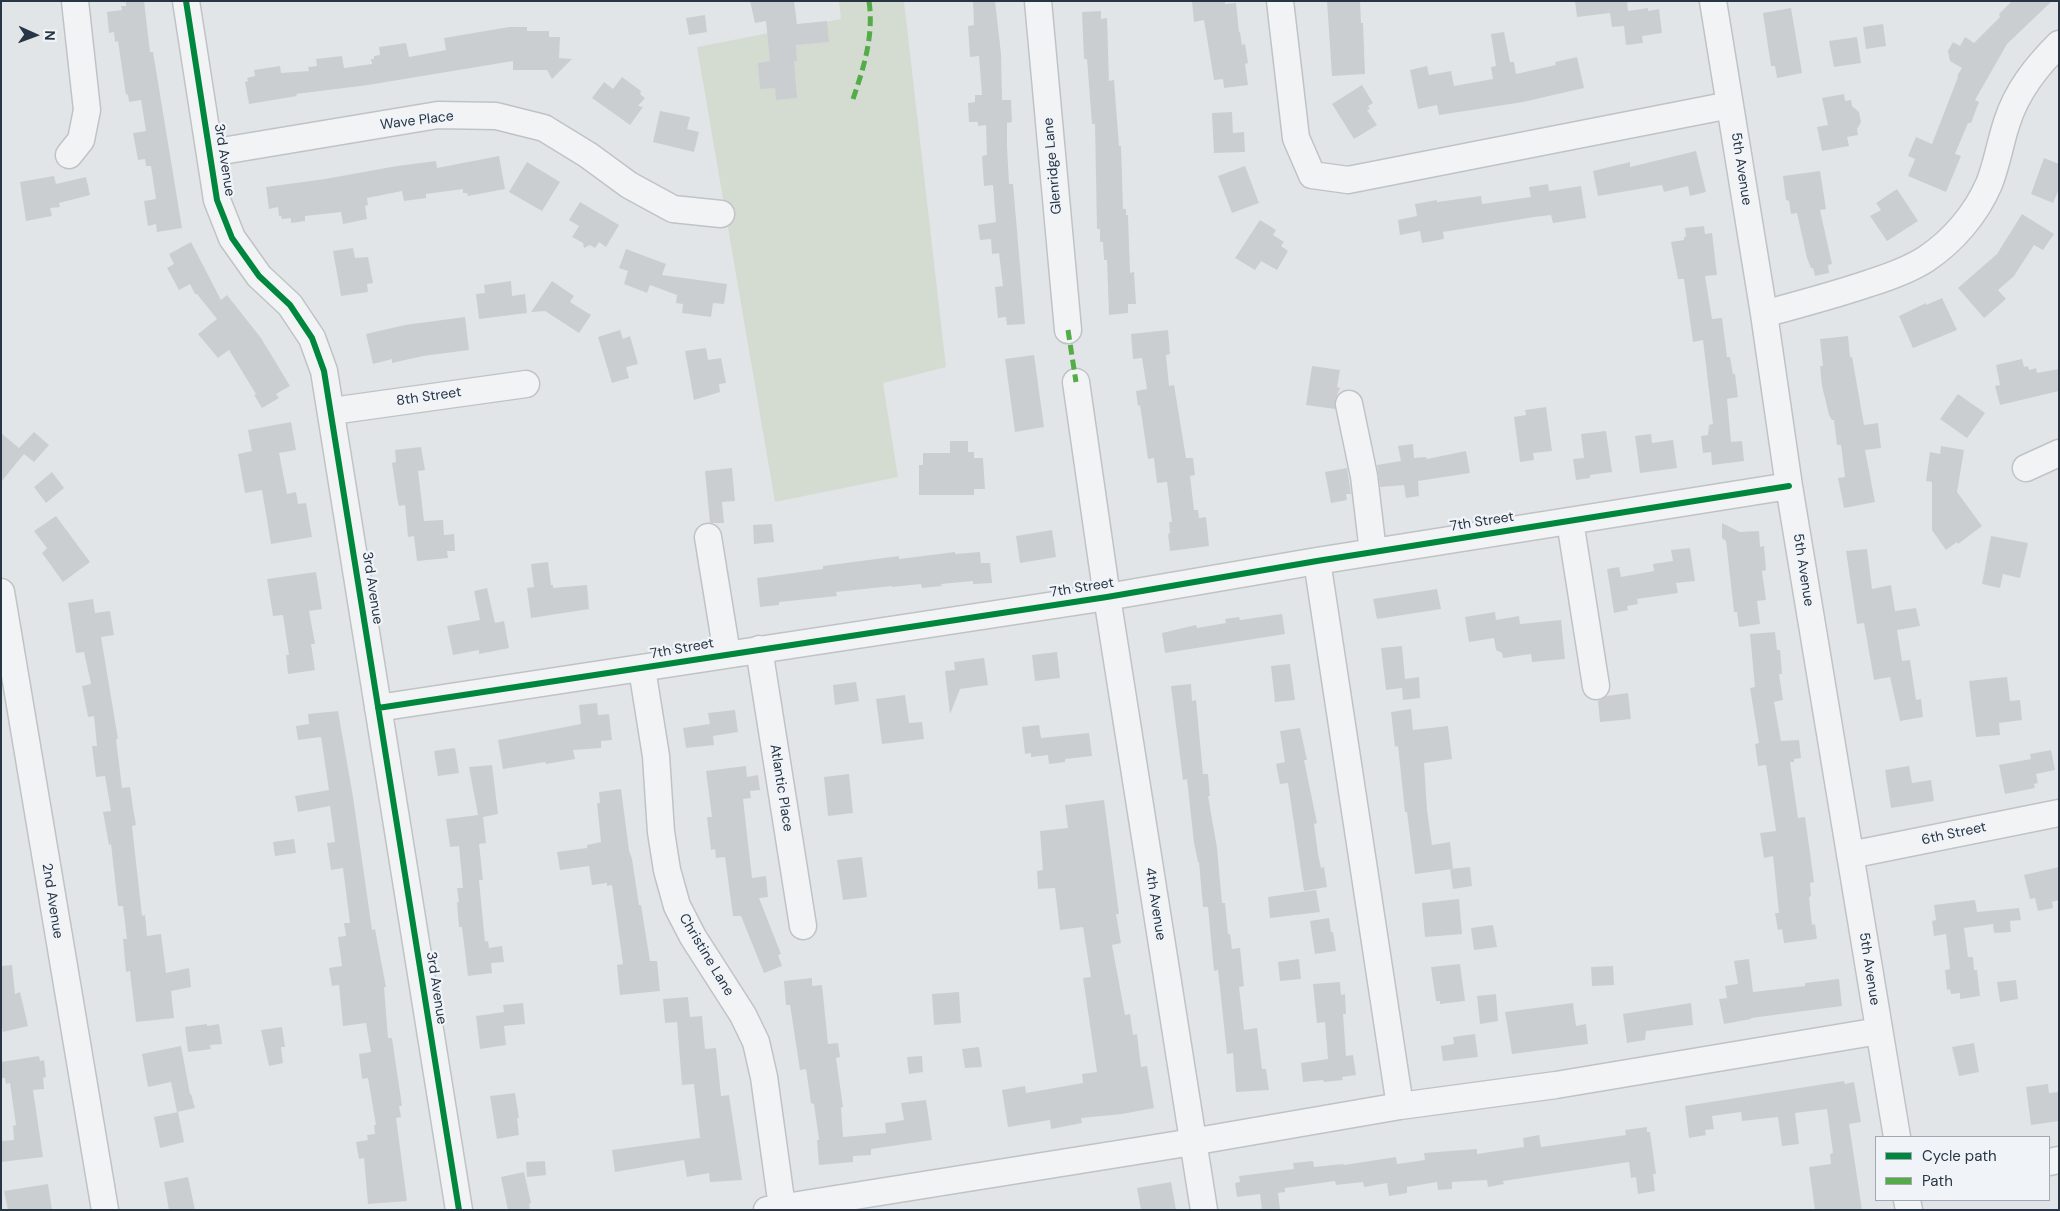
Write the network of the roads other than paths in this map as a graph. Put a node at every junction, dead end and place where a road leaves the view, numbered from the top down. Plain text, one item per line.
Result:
1 (75, 1) edge
2 (186, 1) edge
3 (1038, 1) edge
4 (1280, 1) edge
5 (1713, 1) edge
6 (2059, 44) edge
7 (1730, 105) junction
8 (210, 153) junction
9 (69, 154) dead end
10 (721, 214) dead end
11 (1764, 314) junction
12 (1068, 330) dead end
13 (1076, 382) dead end
14 (526, 384) dead end
15 (1349, 404) dead end
16 (332, 411) junction
17 (2059, 453) edge
18 (2026, 468) dead end
19 (1789, 486) junction
20 (1570, 521) junction
21 (708, 537) dead end
22 (1373, 552) junction
23 (1316, 561) junction
24 (1, 592) edge
25 (1107, 597) junction
26 (759, 649) junction
27 (727, 654) junction
28 (642, 669) junction
29 (1596, 686) dead end
30 (378, 708) junction
31 (2059, 813) edge
32 (1850, 855) junction
33 (803, 926) dead end
34 (1879, 1031) junction
35 (1400, 1106) junction
36 (1897, 1136) edge
37 (1193, 1142) junction
38 (774, 1208) edge
39 (104, 1210) edge
40 (459, 1210) edge
41 (1204, 1210) edge

1 - 9 street
2 - 8 street, 3rd Avenue
3 - 12 street, Glenridge Lane
4 - 7 street
5 - 7 street, 5th Avenue
6 - 11 street
7 - 11 street, 5th Avenue
8 - 10 street, Wave Place
8 - 16 street, 3rd Avenue
11 - 19 street, 5th Avenue
13 - 25 street
14 - 16 street, 8th Street
15 - 22 street
16 - 30 street, 3rd Avenue
17 - 18 street
19 - 20 street, 7th Street
19 - 32 street, 5th Avenue
20 - 22 street, 7th Street
20 - 29 street
21 - 27 street
22 - 23 street, 7th Street
23 - 25 street, 7th Street
23 - 35 street
24 - 39 street, 2nd Avenue
25 - 26 street, 7th Street
25 - 37 street, 4th Avenue
26 - 27 street, 7th Street
26 - 33 street, Atlantic Place
27 - 28 street, 7th Street
28 - 30 street, 7th Street
28 - 38 street, Christine Lane
30 - 40 street, 3rd Avenue
31 - 32 street, 6th Street
32 - 34 street, 5th Avenue
34 - 35 street
34 - 36 street, 5th Avenue
35 - 37 street
37 - 38 street
37 - 41 street, 4th Avenue

